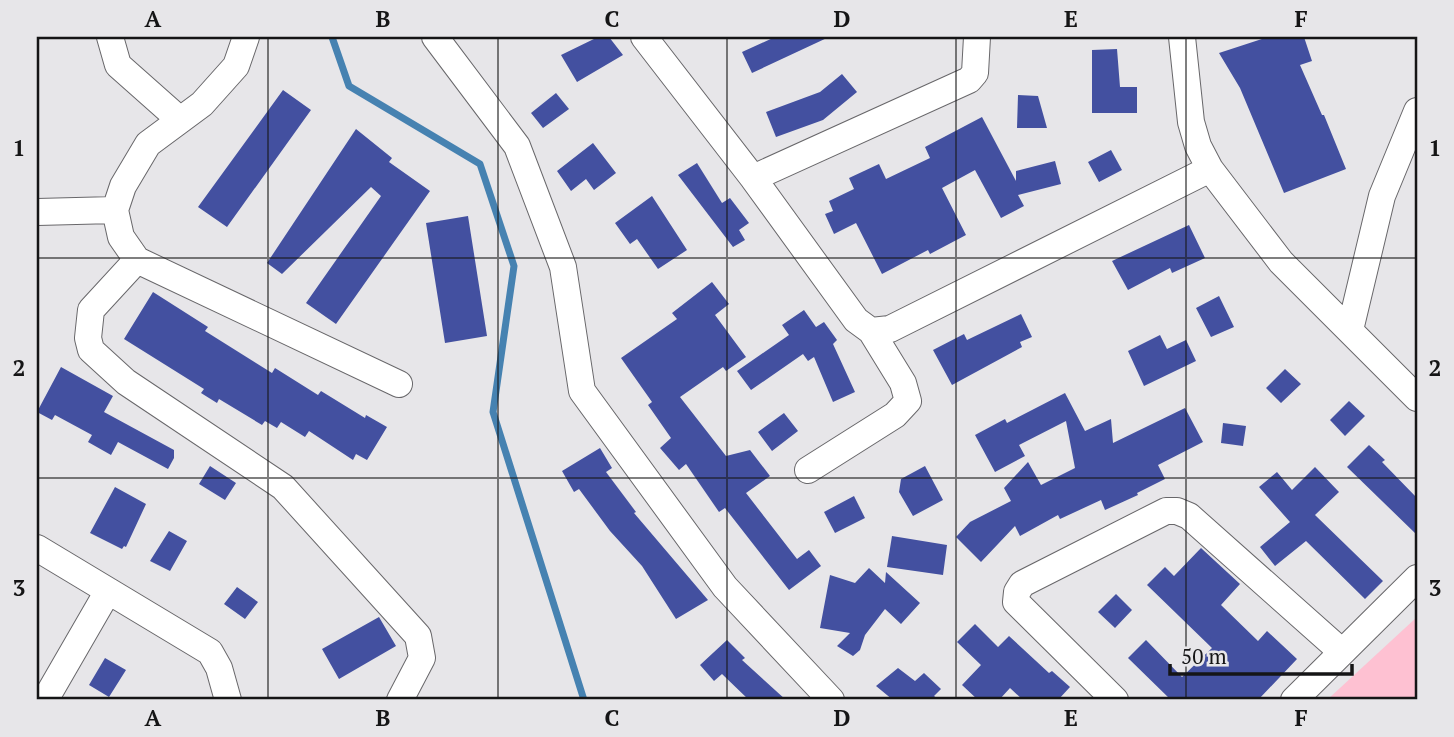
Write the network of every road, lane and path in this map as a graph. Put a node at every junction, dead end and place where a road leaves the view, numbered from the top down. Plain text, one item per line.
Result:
1 (110, 37) edge
2 (246, 37) edge
3 (435, 37) edge
4 (644, 37) edge
5 (977, 37) edge
6 (1182, 37) edge
7 (1417, 111) edge
8 (180, 120) junction
9 (1210, 169) junction
10 (753, 178) junction
11 (114, 210) junction
12 (37, 212) edge
13 (137, 260) junction
14 (1350, 330) junction
15 (871, 331) junction
16 (400, 384) dead end
17 (1417, 398) edge
18 (808, 470) dead end
19 (37, 548) edge
20 (1417, 578) edge
21 (108, 591) junction
22 (1342, 652) junction
23 (46, 700) edge
24 (228, 700) edge
25 (400, 700) edge
26 (831, 700) edge
27 (1115, 700) edge
28 (1294, 700) edge

1 - 8 street
2 - 8 street
3 - 26 street
4 - 10 street
5 - 10 street
6 - 9 street
7 - 14 street
8 - 11 street
9 - 14 street
9 - 15 street
10 - 15 street
11 - 12 street
11 - 13 street
13 - 16 street
13 - 25 street
14 - 17 street
15 - 18 street
19 - 21 street
20 - 22 street
21 - 23 street
21 - 24 street
22 - 27 street
22 - 28 street

